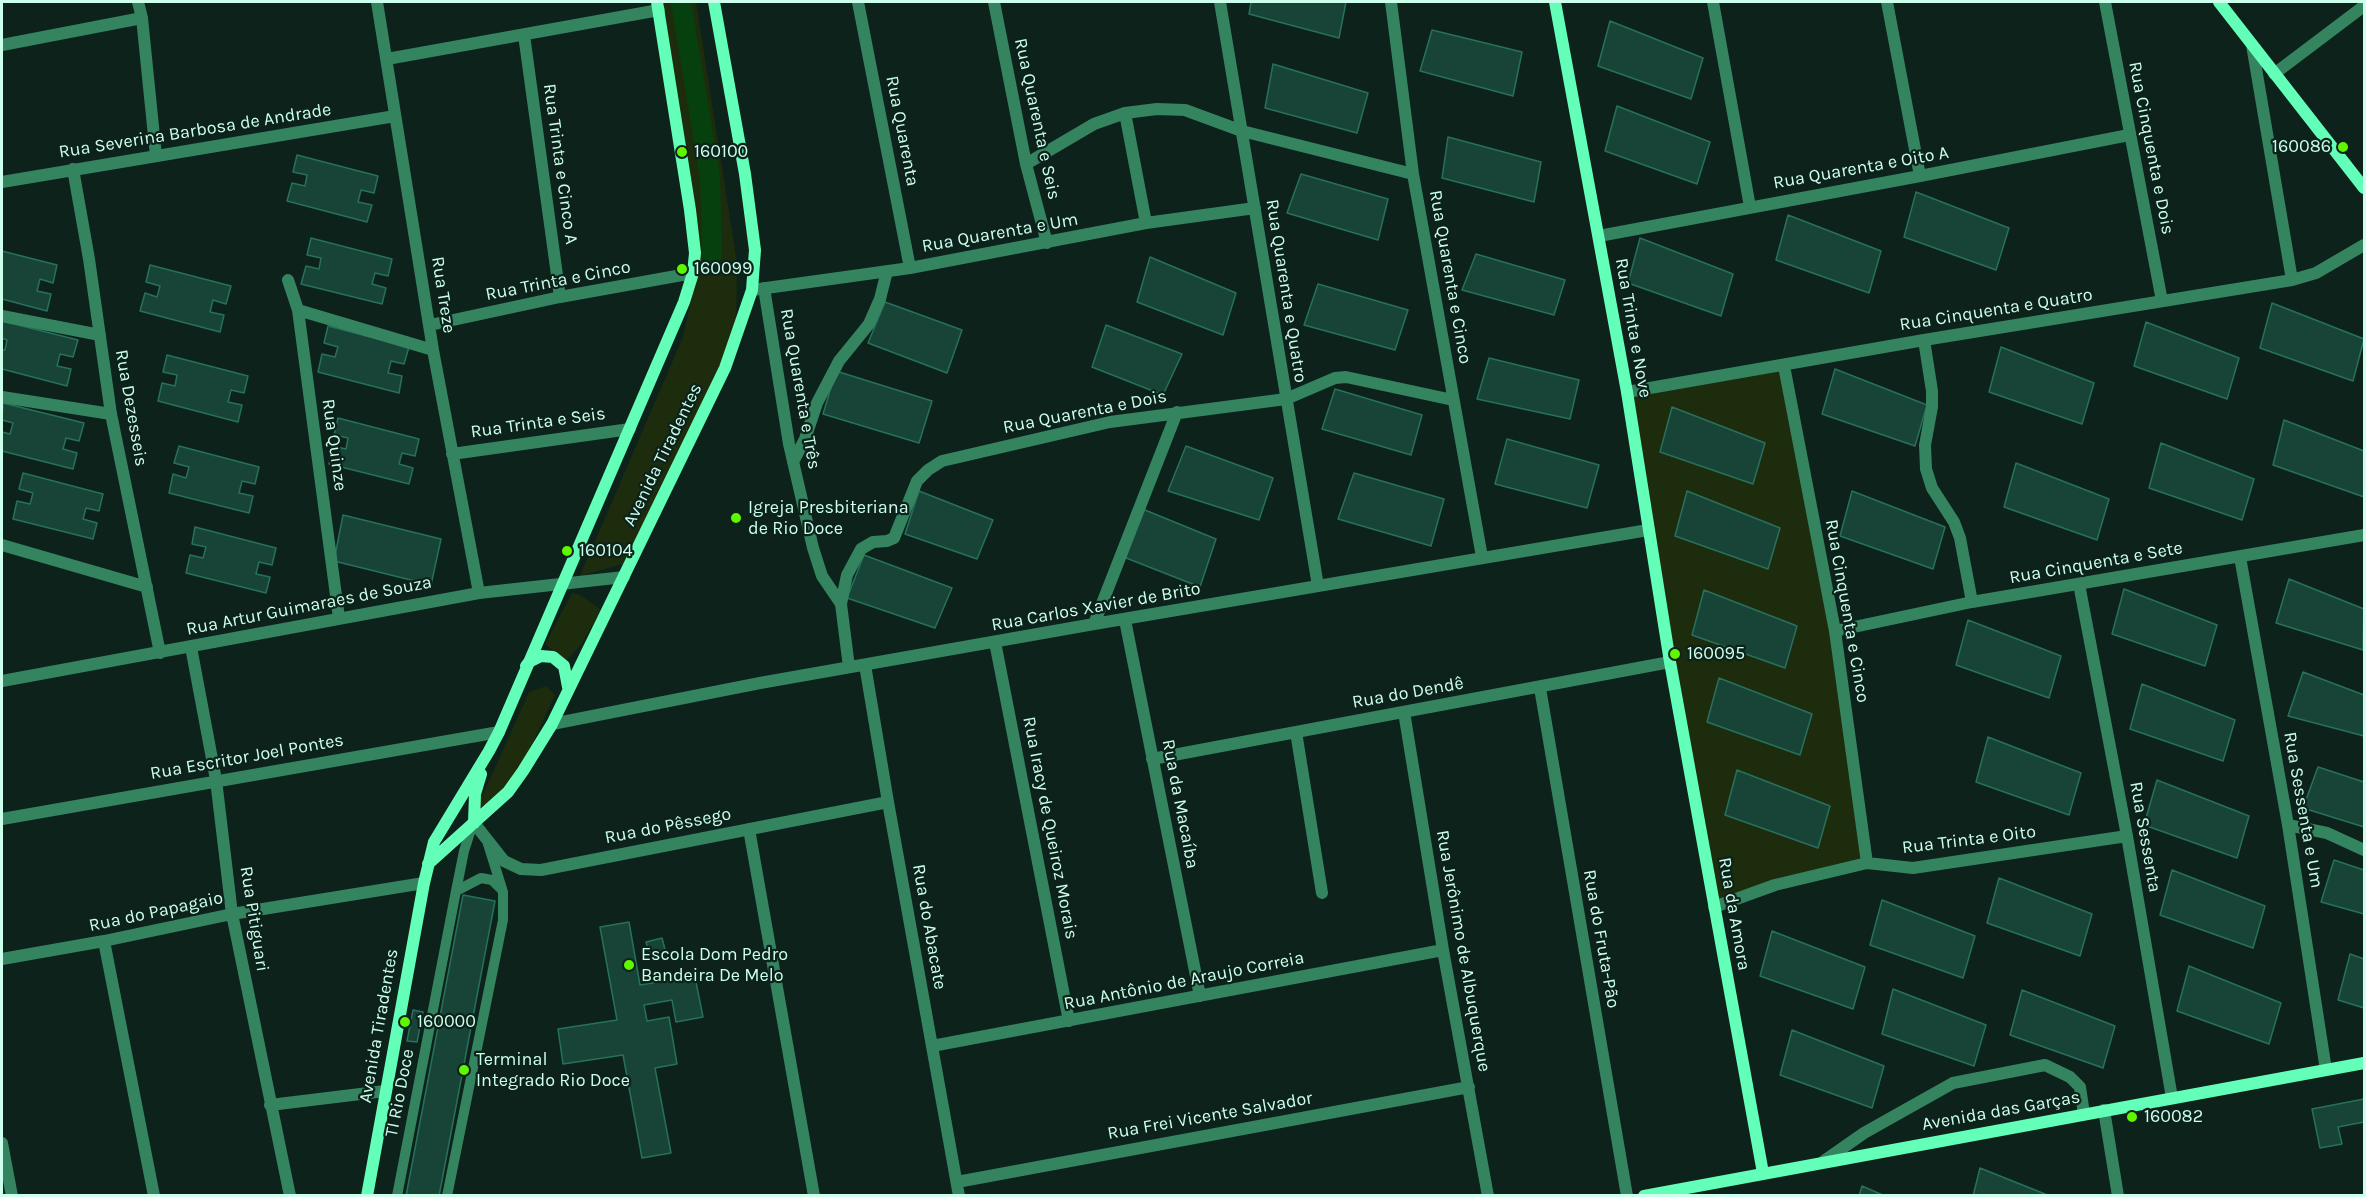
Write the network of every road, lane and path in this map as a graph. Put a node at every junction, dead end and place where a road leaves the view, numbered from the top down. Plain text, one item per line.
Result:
1 (138, 2) edge
2 (378, 2) edge
3 (714, 2) edge
4 (858, 2) edge
5 (994, 2) edge
6 (1220, 2) edge
7 (1391, 2) edge
8 (1556, 2) edge
9 (1713, 2) edge
10 (1887, 2) edge
11 (2105, 2) edge
12 (2219, 2) edge
13 (658, 6) edge
14 (2361, 8) edge
15 (142, 18) junction
16 (524, 35) junction
17 (2, 45) edge
18 (2252, 45) junction
19 (387, 58) junction
20 (2274, 75) junction
21 (1125, 113) junction
22 (395, 116) junction
23 (1242, 131) junction
24 (2129, 135) junction
25 (156, 156) junction
26 (1026, 164) junction
27 (73, 169) junction
28 (1413, 174) junction
29 (1920, 176) junction
30 (2, 182) edge
31 (2364, 188) edge
32 (1750, 207) junction
33 (1255, 208) junction
34 (1146, 223) junction
35 (1599, 236) junction
36 (1047, 243) junction
37 (2364, 245) edge
38 (910, 267) junction
39 (887, 271) junction
40 (693, 273) junction
41 (288, 280) dead end
42 (2292, 280) junction
43 (758, 289) junction
44 (560, 297) junction
45 (2162, 301) junction
46 (298, 310) junction
47 (2, 316) edge
48 (430, 325) junction
49 (100, 335) junction
50 (1923, 340) junction
51 (433, 350) junction
52 (1784, 366) junction
53 (1626, 392) junction
54 (2, 397) edge
55 (1286, 399) junction
56 (1453, 400) junction
57 (1177, 412) junction
58 (111, 414) junction
59 (630, 429) junction
60 (452, 454) junction
61 (793, 462) junction
62 (1648, 530) junction
63 (2364, 535) edge
64 (2, 545) edge
65 (1482, 557) junction
66 (2240, 557) junction
67 (624, 577) junction
68 (2079, 584) junction
69 (561, 585) junction
70 (1318, 586) junction
71 (147, 587) junction
72 (479, 593) junction
73 (1972, 602) junction
74 (841, 604) junction
75 (339, 618) junction
76 (1125, 620) junction
77 (1094, 624) junction
78 (1835, 631) junction
79 (995, 642) junction
80 (191, 646) junction
81 (160, 653) junction
82 (1670, 662) junction
83 (865, 665) junction
84 (525, 667) junction
85 (849, 667) junction
86 (2, 681) edge
87 (1540, 688) junction
88 (568, 690) junction
89 (1404, 712) junction
90 (552, 724) junction
91 (499, 732) junction
92 (1296, 732) junction
93 (489, 751) junction
94 (1152, 759) junction
95 (216, 780) junction
96 (888, 802) junction
97 (2, 819) edge
98 (474, 823) junction
99 (2288, 825) junction
100 (748, 829) junction
101 (2127, 836) junction
102 (488, 843) junction
103 (2364, 849) edge
104 (1867, 863) junction
105 (428, 864) junction
106 (424, 883) junction
107 (456, 891) junction
108 (503, 892) junction
109 (1322, 893) dead end
110 (1714, 908) junction
111 (232, 914) junction
112 (104, 941) junction
113 (1443, 950) junction
114 (2, 959) edge
115 (1200, 996) junction
116 (1069, 1021) junction
117 (932, 1046) junction
118 (2364, 1063) edge
119 (2326, 1070) junction
120 (1470, 1087) junction
121 (385, 1090) junction
122 (2172, 1098) junction
123 (270, 1105) junction
124 (2104, 1110) junction
125 (2084, 1114) junction
126 (2, 1143) edge
127 (1824, 1161) junction
128 (1763, 1173) junction
129 (957, 1182) junction
130 (12, 1196) edge
131 (154, 1196) edge
132 (290, 1196) edge
133 (367, 1196) edge
134 (397, 1196) edge
135 (447, 1196) edge
136 (814, 1196) edge
137 (959, 1196) edge
138 (1488, 1196) edge
139 (1627, 1196) edge
140 (1644, 1196) edge
141 (2118, 1196) edge

1 - 15 street
2 - 19 street, Rua Treze
3 - 43 street, Avenida Tiradentes
4 - 38 street, Rua Quarenta
5 - 26 street, Rua Quarenta e Seis
6 - 23 street, Rua Quarenta e Quatro
7 - 28 street, Rua Quarenta e Cinco
8 - 35 street, Rua Trinta e Nove
9 - 32 street
10 - 29 street
11 - 24 street, Rua Cinquenta e Dois
12 - 18 street
13 - 16 street
13 - 40 street, Avenida Tiradentes
14 - 20 street
15 - 17 street
15 - 25 street
16 - 19 street
16 - 44 street, Rua Trinta e Cinco A
18 - 20 street
18 - 42 street
19 - 22 street, Rua Treze
20 - 31 street
21 - 23 street
21 - 26 street
21 - 34 street
22 - 25 street, Rua Severina Barbosa de Andrade
22 - 48 street, Rua Treze
23 - 28 street
23 - 33 street, Rua Quarenta e Quatro
24 - 29 street, Rua Quarenta e Oito A
24 - 45 street, Rua Cinquenta e Dois
25 - 27 street, Rua Severina Barbosa de Andrade
26 - 36 street, Rua Quarenta e Seis
27 - 30 street, Rua Severina Barbosa de Andrade
27 - 49 street, Rua Dezesseis
28 - 56 street, Rua Quarenta e Cinco
29 - 32 street, Rua Quarenta e Oito A
32 - 35 street, Rua Quarenta e Oito A
33 - 34 street, Rua Quarenta e Um
33 - 55 street, Rua Quarenta e Quatro
34 - 36 street, Rua Quarenta e Um
35 - 53 street, Rua Trinta e Nove
36 - 38 street, Rua Quarenta e Um
37 - 42 street, Rua Cinquenta e Quatro
38 - 39 street, Rua Quarenta e Um
39 - 43 street, Rua Quarenta e Um
39 - 61 street
40 - 44 street, Rua Trinta e Cinco
40 - 59 street, Avenida Tiradentes
41 - 46 street, Rua Quinze
42 - 45 street, Rua Cinquenta e Quatro
43 - 61 street, Rua Quarenta e Três
43 - 67 street, Avenida Tiradentes
44 - 48 street, Rua Trinta e Cinco
45 - 50 street, Rua Cinquenta e Quatro
46 - 51 street
46 - 75 street, Rua Quinze
47 - 49 street
48 - 51 street, Rua Treze
49 - 58 street, Rua Dezesseis
50 - 52 street, Rua Cinquenta e Quatro
50 - 73 street
51 - 60 street, Rua Treze
52 - 53 street, Rua Cinquenta e Quatro
52 - 78 street, Rua Cinquenta e Cinco
53 - 62 street, Rua Trinta e Nove
54 - 58 street
55 - 56 street, Rua Quarenta e Dois
55 - 57 street, Rua Quarenta e Dois
55 - 70 street, Rua Quarenta e Quatro
56 - 65 street, Rua Quarenta e Cinco
57 - 74 street, Rua Quarenta e Dois
57 - 77 street
58 - 71 street, Rua Dezesseis
59 - 60 street, Rua Trinta e Seis
59 - 69 street, Avenida Tiradentes
60 - 72 street, Rua Treze
61 - 74 street, Rua Quarenta e Três
62 - 65 street, Rua Carlos Xavier de Brito
62 - 82 street, Rua Trinta e Nove
63 - 66 street, Rua Cinquenta e Sete
64 - 71 street
65 - 70 street, Rua Carlos Xavier de Brito
66 - 68 street, Rua Cinquenta e Sete
66 - 99 street, Rua Sessenta e Um
67 - 69 street, Rua Artur Guimaraes de Souza
67 - 88 street, Avenida Tiradentes
68 - 73 street, Rua Cinquenta e Sete
68 - 101 street, Rua Sessenta
69 - 72 street, Rua Artur Guimaraes de Souza
69 - 84 street, Avenida Tiradentes
70 - 76 street, Rua Carlos Xavier de Brito
71 - 81 street, Rua Dezesseis
72 - 75 street, Rua Artur Guimaraes de Souza
73 - 78 street, Rua Cinquenta e Sete
74 - 85 street, Rua Quarenta e Três
75 - 80 street, Rua Artur Guimaraes de Souza
76 - 77 street, Rua Carlos Xavier de Brito
76 - 94 street, Rua da Macaíba
77 - 79 street, Rua Carlos Xavier de Brito
78 - 104 street, Rua Cinquenta e Cinco
79 - 83 street, Rua Carlos Xavier de Brito
79 - 116 street, Rua Iracy de Queiroz Morais
80 - 81 street, Rua Artur Guimaraes de Souza
80 - 95 street, Rua Pitiguari
81 - 86 street, Rua Artur Guimaraes de Souza
82 - 87 street, Rua do Dendê
82 - 110 street, Rua da Amora
83 - 85 street, Rua Carlos Xavier de Brito
83 - 96 street, Rua do Abacate
84 - 88 street
84 - 91 street, Avenida Tiradentes
85 - 90 street, Rua Carlos Xavier de Brito
87 - 89 street, Rua do Dendê
87 - 139 street, Rua do Fruta-Pão
88 - 90 street, Avenida Tiradentes
89 - 92 street, Rua do Dendê
89 - 113 street, Rua Jerônimo de Albuquerque
90 - 98 street, Avenida Tiradentes
91 - 93 street, Avenida Tiradentes
91 - 95 street, Rua Escritor Joel Pontes
92 - 94 street, Rua do Dendê
92 - 109 street
93 - 98 street
93 - 105 street, Avenida Tiradentes
94 - 115 street, Rua da Macaíba
95 - 97 street, Rua Escritor Joel Pontes
95 - 111 street, Rua Pitiguari
96 - 100 street, Rua do Pêssego
96 - 117 street, Rua do Abacate
98 - 102 street, Rua do Pêssego
98 - 105 street, Avenida Tiradentes
98 - 107 lane, TI Rio Doce
99 - 103 street
99 - 119 street, Rua Sessenta e Um
100 - 102 street, Rua do Pêssego
100 - 136 street
101 - 104 street, Rua Trinta e Oito
101 - 122 street, Rua Sessenta
102 - 108 lane
104 - 110 street, Rua Trinta e Oito
105 - 106 street, Avenida Tiradentes
106 - 111 street, Rua do Papagaio
106 - 121 street, Avenida Tiradentes
107 - 108 lane
107 - 134 lane, TI Rio Doce
108 - 135 lane
110 - 128 street, Rua da Amora
111 - 112 street, Rua do Papagaio
111 - 123 street, Rua Pitiguari
112 - 114 street, Rua do Papagaio
112 - 131 street
113 - 115 street, Rua Antônio de Araujo Correia
113 - 120 street, Rua Jerônimo de Albuquerque
115 - 116 street, Rua Antônio de Araujo Correia
116 - 117 street, Rua Antônio de Araujo Correia
117 - 129 street, Rua do Abacate
118 - 119 street, Avenida das Garças
119 - 122 street, Avenida das Garças
120 - 129 street, Rua Frei Vicente Salvador
120 - 138 street, Rua Jerônimo de Albuquerque
121 - 123 street
121 - 133 street, Avenida Tiradentes
122 - 124 street, Avenida das Garças
123 - 132 street, Rua Pitiguari
124 - 125 street, Avenida das Garças
124 - 141 street
125 - 127 street, Avenida das Garças
125 - 127 street
126 - 130 street
127 - 128 street, Avenida das Garças
128 - 140 street, Avenida das Garças
129 - 137 street, Rua do Abacate

